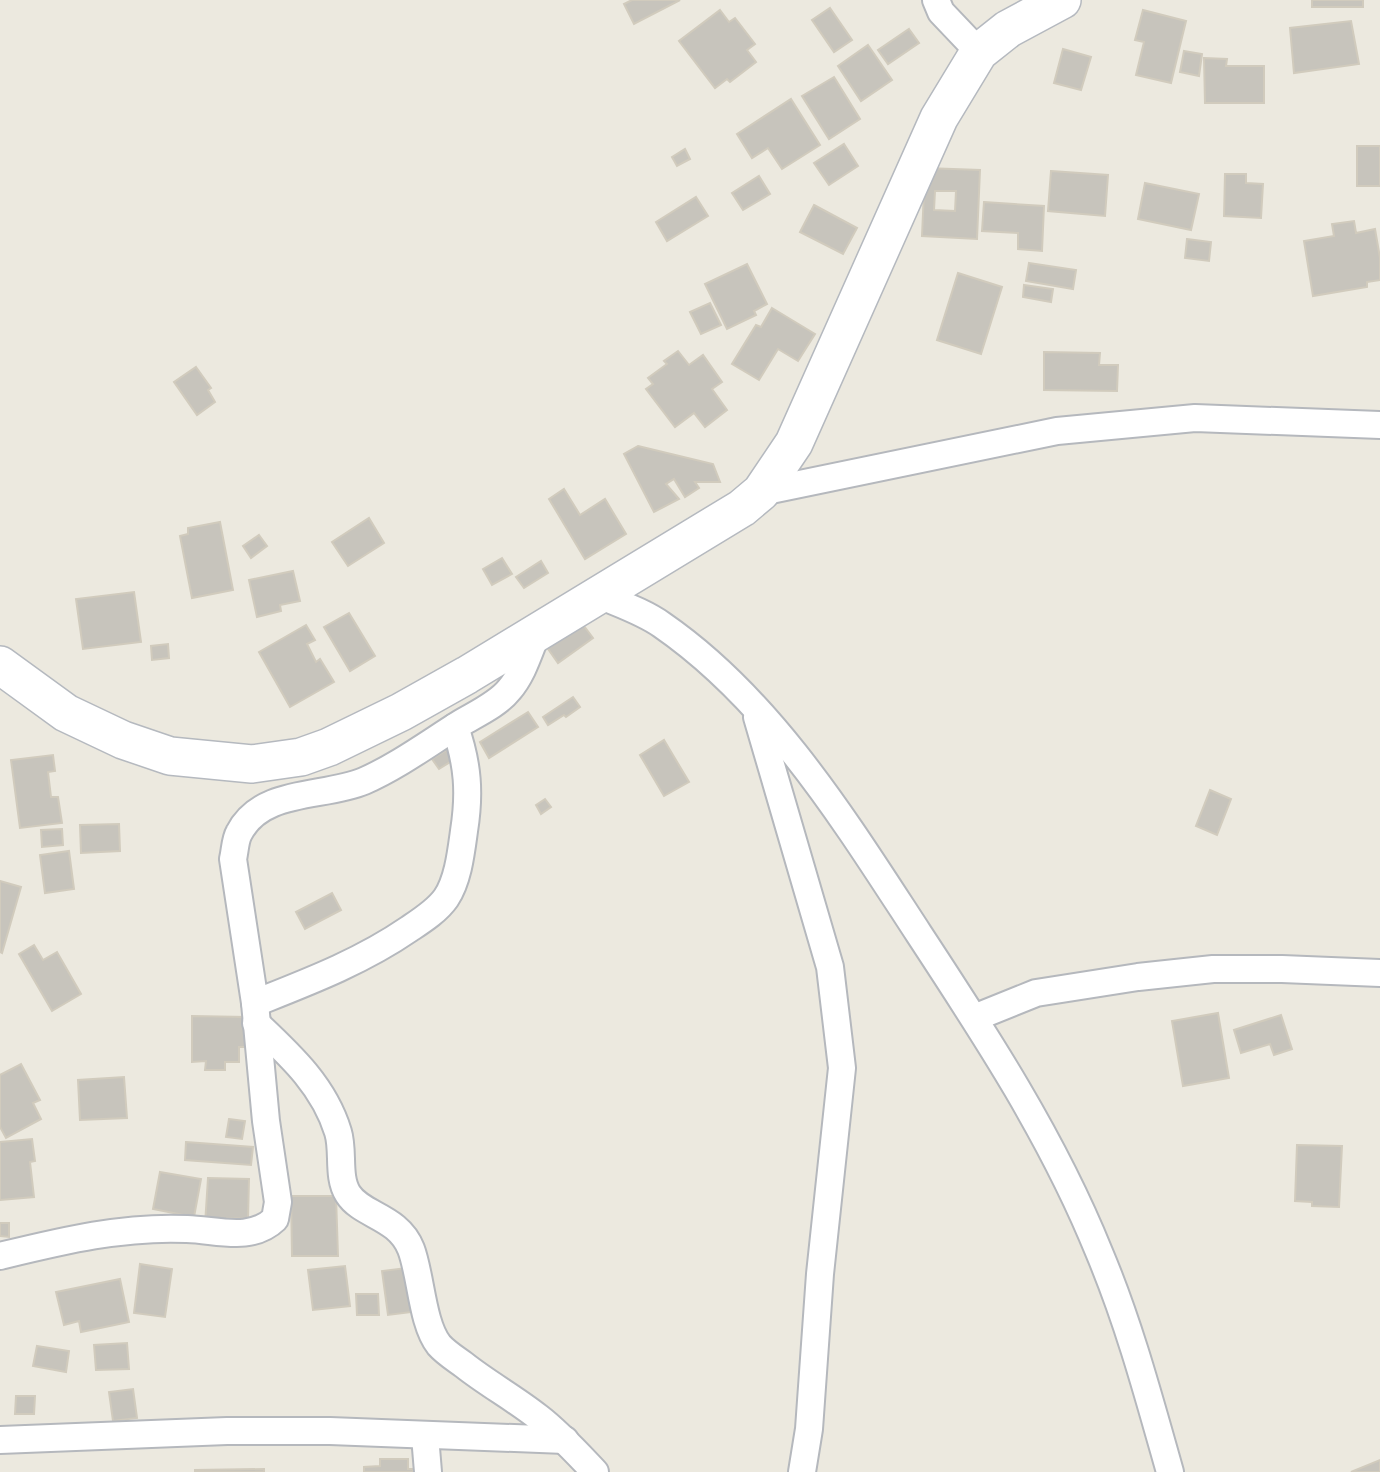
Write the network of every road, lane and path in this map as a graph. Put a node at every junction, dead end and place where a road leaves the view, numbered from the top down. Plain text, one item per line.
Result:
1 (936, 0) edge
2 (1062, 0) edge
3 (979, 52) junction
4 (1380, 425) edge
5 (761, 492) junction
6 (599, 594) junction
7 (537, 633) junction
8 (0, 665) edge
9 (754, 705) junction
10 (455, 727) junction
11 (1380, 973) edge
12 (256, 1013) junction
13 (974, 1018) junction
14 (0, 1256) edge
15 (425, 1436) junction
16 (0, 1440) edge
17 (565, 1440) junction
18 (428, 1472) edge
19 (595, 1472) edge
20 (802, 1472) edge
21 (1170, 1472) edge

1 - 3 street
2 - 3 street
3 - 5 street
4 - 5 street
5 - 6 street
6 - 7 street
6 - 9 street
7 - 8 street
7 - 10 street
9 - 13 street
9 - 20 street
10 - 12 street
10 - 12 street
11 - 13 street
12 - 14 street
12 - 17 street
13 - 21 street
15 - 16 street
15 - 17 street
15 - 18 street
17 - 19 street

